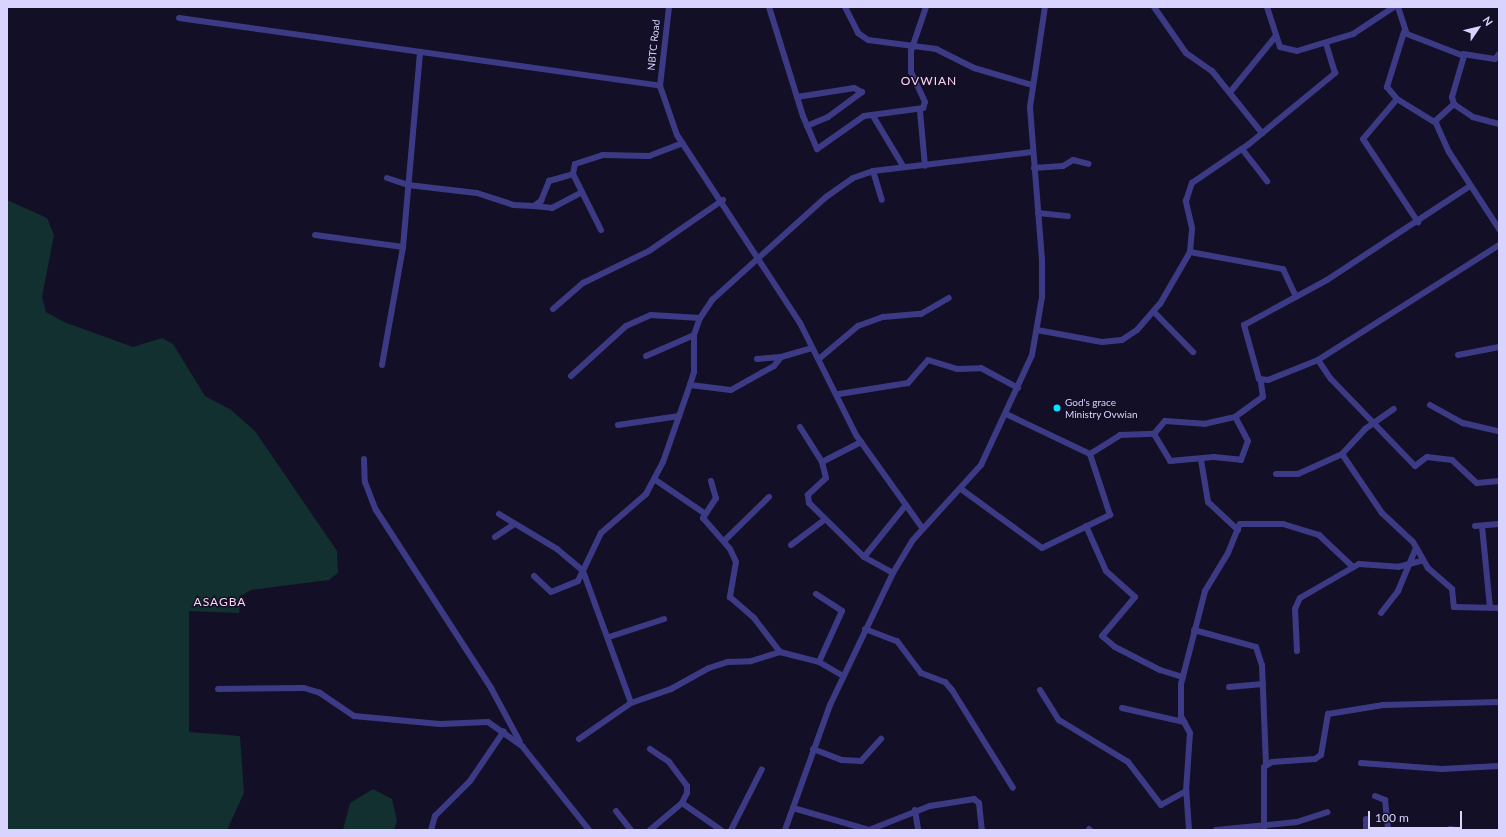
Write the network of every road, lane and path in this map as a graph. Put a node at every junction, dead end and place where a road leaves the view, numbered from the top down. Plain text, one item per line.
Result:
1 (669, 7) edge
2 (769, 7) edge
3 (845, 7) edge
4 (926, 7) edge
5 (1045, 7) edge
6 (1154, 7) edge
7 (1267, 7) edge
8 (1394, 7) edge
9 (1398, 7) edge
10 (179, 18) dead end
11 (1404, 32) junction
12 (1275, 37) junction
13 (912, 44) junction
14 (1326, 44) junction
15 (420, 52) junction
16 (1463, 54) junction
17 (1499, 54) edge
18 (1032, 85) junction
19 (660, 86) junction
20 (1231, 91) junction
21 (797, 97) junction
22 (1398, 99) junction
23 (1454, 104) junction
24 (920, 111) junction
25 (873, 116) junction
26 (1436, 123) junction
27 (1499, 124) edge
28 (807, 126) junction
29 (1262, 133) junction
30 (683, 143) junction
31 (1242, 149) junction
32 (1032, 152) junction
33 (1088, 164) dead end
34 (904, 166) junction
35 (925, 166) junction
36 (1034, 168) junction
37 (873, 171) junction
38 (573, 174) junction
39 (387, 178) dead end
40 (1267, 181) dead end
41 (408, 185) junction
42 (1470, 186) junction
43 (582, 192) junction
44 (723, 200) junction
45 (882, 200) dead end
46 (534, 206) junction
47 (1038, 213) junction
48 (1068, 216) dead end
49 (1418, 222) junction
50 (1499, 229) edge
51 (601, 230) dead end
52 (315, 235) dead end
53 (1499, 245) edge
54 (403, 247) junction
55 (1190, 252) junction
56 (759, 260) junction
57 (1296, 297) junction
58 (949, 298) dead end
59 (553, 309) dead end
60 (1154, 312) junction
61 (700, 318) junction
62 (1037, 330) junction
63 (694, 335) junction
64 (1499, 347) edge
65 (812, 348) junction
66 (1193, 352) dead end
67 (1458, 355) dead end
68 (646, 356) dead end
69 (781, 357) junction
70 (820, 358) junction
71 (757, 360) dead end
72 (1318, 360) junction
73 (382, 365) dead end
74 (571, 376) dead end
75 (1261, 382) junction
76 (690, 385) junction
77 (1018, 388) junction
78 (838, 394) junction
79 (1430, 405) dead end
80 (1394, 409) dead end
81 (1006, 414) junction
82 (679, 416) junction
83 (1235, 417) junction
84 (1373, 423) junction
85 (618, 425) dead end
86 (800, 427) dead end
87 (1499, 431) edge
88 (1154, 434) junction
89 (861, 442) junction
90 (1090, 454) junction
91 (1342, 454) junction
92 (364, 459) dead end
93 (1201, 460) junction
94 (822, 462) junction
95 (1276, 474) dead end
96 (654, 479) junction
97 (711, 481) dead end
98 (1499, 481) edge
99 (961, 489) junction
100 (769, 497) dead end
101 (906, 505) junction
102 (704, 513) junction
103 (498, 514) dead end
104 (823, 520) junction
105 (514, 524) junction
106 (1499, 524) edge
107 (1086, 526) junction
108 (923, 529) junction
109 (1238, 530) junction
110 (495, 537) dead end
111 (724, 541) junction
112 (791, 545) dead end
113 (1416, 548) junction
114 (864, 557) junction
115 (1421, 561) junction
116 (1409, 565) junction
117 (1353, 567) junction
118 (1428, 568) junction
119 (583, 571) junction
120 (893, 573) junction
121 (534, 576) dead end
122 (816, 594) dead end
123 (1490, 608) junction
124 (1499, 608) edge
125 (1381, 613) dead end
126 (664, 619) dead end
127 (865, 629) junction
128 (1194, 630) junction
129 (609, 637) junction
130 (780, 652) junction
131 (1297, 652) dead end
132 (819, 662) junction
133 (842, 676) junction
134 (1183, 677) junction
135 (1263, 684) junction
136 (1229, 687) dead end
137 (218, 689) dead end
138 (1040, 690) dead end
139 (1499, 702) edge
140 (632, 703) junction
141 (1122, 708) dead end
142 (1184, 722) junction
143 (504, 731) junction
144 (579, 739) dead end
145 (881, 739) dead end
146 (522, 746) junction
147 (813, 749) junction
148 (650, 750) dead end
149 (1361, 763) dead end
150 (1266, 764) junction
151 (1499, 766) edge
152 (762, 769) dead end
153 (1013, 788) dead end
154 (1186, 791) junction
155 (1375, 796) dead end
156 (682, 803) junction
157 (793, 808) junction
158 (915, 810) junction
159 (616, 811) dead end
160 (1327, 812) dead end
161 (1366, 819) dead end
162 (1264, 827) edge
163 (431, 830) edge
164 (589, 830) edge
165 (631, 830) edge
166 (650, 830) edge
167 (721, 830) edge
168 (731, 830) edge
169 (785, 830) edge
170 (918, 830) edge
171 (982, 830) edge
172 (1189, 830) edge
173 (1216, 830) edge
174 (1366, 830) edge
175 (1388, 830) edge

1 - 19 street, NBTC Road
2 - 21 street
3 - 13 street
4 - 13 street
5 - 18 street
6 - 20 street
7 - 12 street
8 - 14 street
9 - 11 street
10 - 15 street
11 - 16 street
11 - 22 street
12 - 14 street
12 - 20 street
13 - 18 street
13 - 24 street
14 - 29 street
15 - 19 street
15 - 41 street
16 - 17 street
16 - 23 street
18 - 32 street
19 - 30 street
20 - 29 street
21 - 28 street
21 - 28 street
22 - 26 street
22 - 49 street
23 - 26 street
23 - 27 street
24 - 25 street
24 - 35 street
25 - 28 street
25 - 34 street
26 - 42 street
29 - 31 street
30 - 38 street
30 - 44 street
31 - 40 street
31 - 55 street
32 - 35 street
32 - 36 street
33 - 36 street
34 - 35 street
34 - 37 street
36 - 47 street
37 - 45 street
37 - 56 street
38 - 43 street
38 - 46 street
39 - 41 street
41 - 46 street
41 - 54 street
42 - 49 street
42 - 50 street
43 - 46 street
43 - 51 street
44 - 56 street
44 - 59 street
47 - 48 street
47 - 62 street
49 - 57 street
52 - 54 street
53 - 72 street
54 - 73 street
55 - 57 street
55 - 60 street
56 - 61 street
56 - 65 street
57 - 75 street
58 - 70 street
60 - 62 street
60 - 66 street
61 - 63 street
61 - 74 street
62 - 77 street
63 - 68 street
63 - 76 street
64 - 67 street
65 - 69 street
65 - 70 street
69 - 71 street
69 - 76 street
70 - 78 street
72 - 75 street
72 - 84 street
75 - 83 street
76 - 82 street
77 - 78 street
77 - 81 street
78 - 89 street
79 - 87 street
80 - 84 street
81 - 90 street
81 - 99 street
82 - 85 street
82 - 96 street
83 - 88 street
83 - 93 street
84 - 91 street
84 - 98 street
86 - 94 street
88 - 90 street
88 - 93 street
89 - 94 street
89 - 101 street
90 - 107 street
91 - 95 street
91 - 113 street
92 - 146 street
93 - 109 street
94 - 104 street
96 - 102 street
96 - 119 street
97 - 102 street
99 - 107 street
99 - 108 street
100 - 111 street
101 - 108 street
101 - 114 street
102 - 111 street
103 - 105 street
104 - 112 street
104 - 114 street
105 - 110 street
105 - 119 street
106 - 123 street
107 - 134 street
108 - 120 street
109 - 117 street
109 - 128 street
111 - 130 street
113 - 115 street
113 - 116 street
114 - 120 street
115 - 116 street
115 - 118 street
116 - 117 street
116 - 118 street
116 - 125 street
117 - 131 street
118 - 123 street
119 - 121 street
119 - 129 street
120 - 127 street
122 - 132 street
123 - 124 street
126 - 129 street
127 - 133 street
127 - 153 street
128 - 134 street
128 - 135 street
129 - 140 street
130 - 132 street
130 - 140 street
132 - 133 street
133 - 147 street
134 - 142 street
135 - 136 street
135 - 150 street
137 - 143 street
138 - 154 street
139 - 150 street
140 - 144 street
141 - 142 street
142 - 154 street
143 - 146 street
143 - 163 street
145 - 147 street
146 - 164 street
147 - 157 street
148 - 156 street
149 - 151 street
150 - 162 street
152 - 168 street
154 - 172 street
155 - 175 street
156 - 166 street
156 - 167 street
157 - 158 street
157 - 169 street
158 - 170 street
158 - 171 street
159 - 165 street
160 - 162 street
161 - 174 street
162 - 173 street

